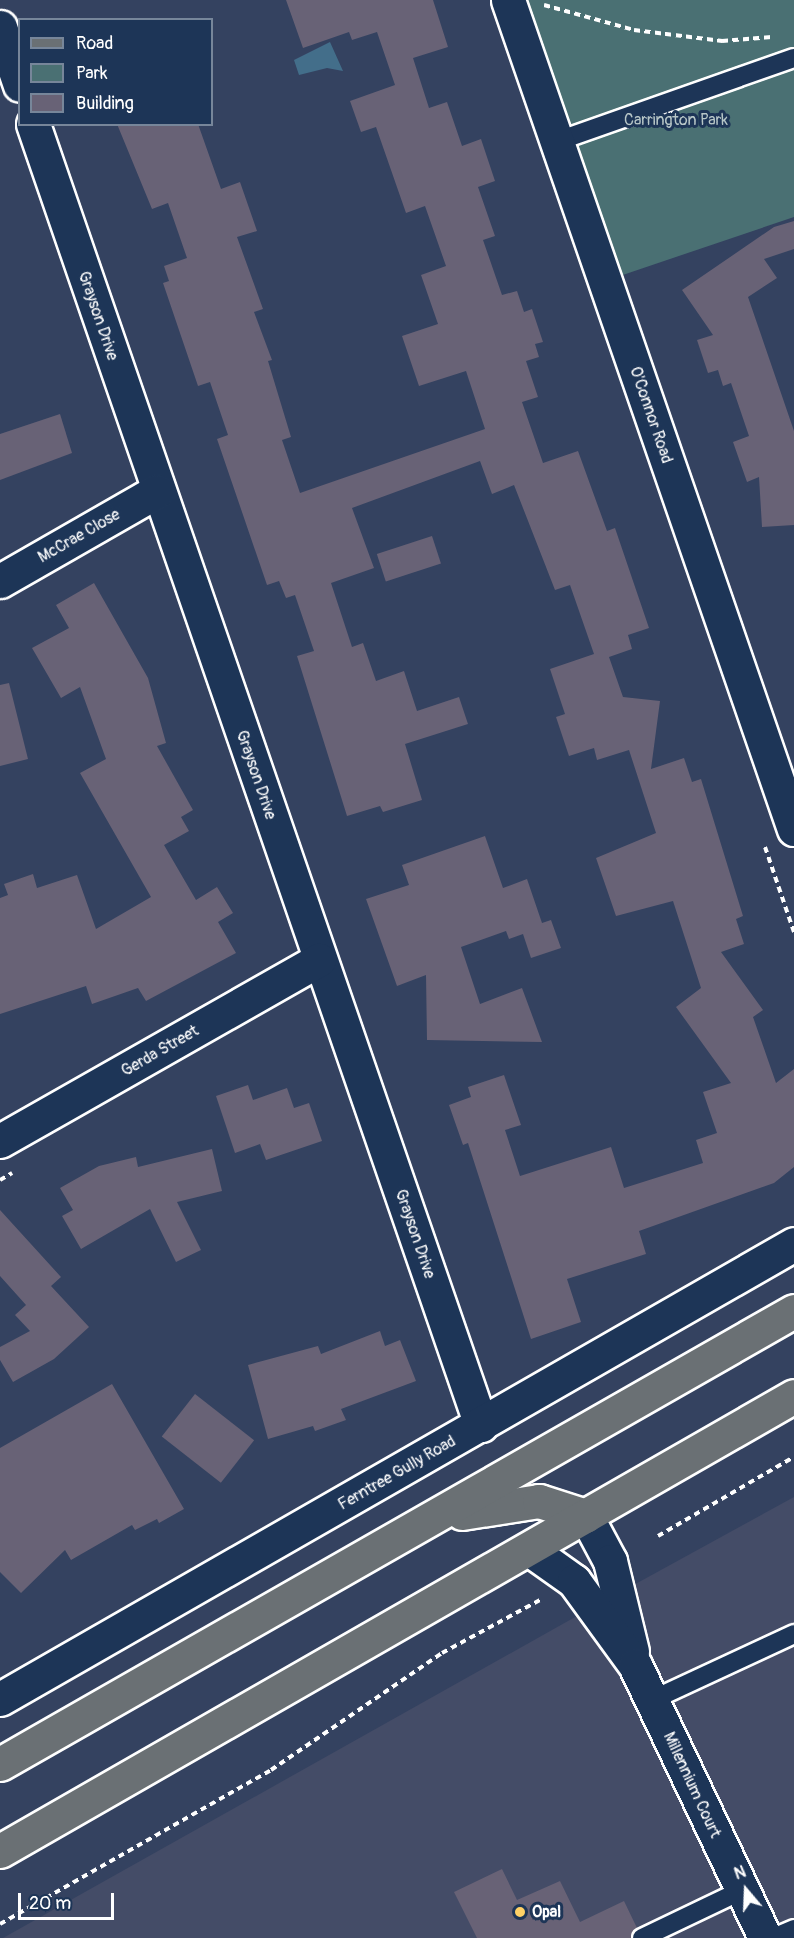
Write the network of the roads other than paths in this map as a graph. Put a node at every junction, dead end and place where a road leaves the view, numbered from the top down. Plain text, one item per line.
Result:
1 (508, 0) edge
2 (0, 27) edge
3 (794, 58) edge
4 (18, 79) edge
5 (34, 126) edge
6 (558, 141) junction
7 (157, 491) junction
8 (0, 581) edge
9 (794, 829) edge
10 (320, 960) junction
11 (0, 1141) edge
12 (794, 1244) edge
13 (794, 1311) edge
14 (794, 1396) edge
15 (481, 1425) junction
16 (586, 1516) junction
17 (428, 1521) junction
18 (529, 1549) junction
19 (794, 1634) edge
20 (635, 1665) junction
21 (0, 1699) edge
22 (652, 1700) junction
23 (0, 1764) edge
24 (0, 1851) edge
25 (742, 1890) junction
26 (794, 1929) edge
27 (642, 1938) edge
28 (765, 1938) edge
29 (773, 1938) edge

1 - 6 street, O'Connor Road
2 - 4 street
3 - 6 lane
5 - 7 street, Grayson Drive
6 - 9 street, O'Connor Road
7 - 8 street, McCrae Close
7 - 10 street, Grayson Drive
10 - 11 street, Gerda Street
10 - 15 street, Grayson Drive
12 - 15 street, Ferntree Gully Road
13 - 17 main road
14 - 16 main road
15 - 21 street, Ferntree Gully Road
16 - 17 main road
16 - 18 main road
16 - 20 street, Millennium Court
17 - 23 main road
18 - 20 street, Millennium Court
18 - 24 main road
19 - 22 lane
20 - 22 street, Millennium Court
22 - 25 street, Millennium Court
25 - 27 lane
25 - 28 street, Millennium Court
26 - 29 lane

